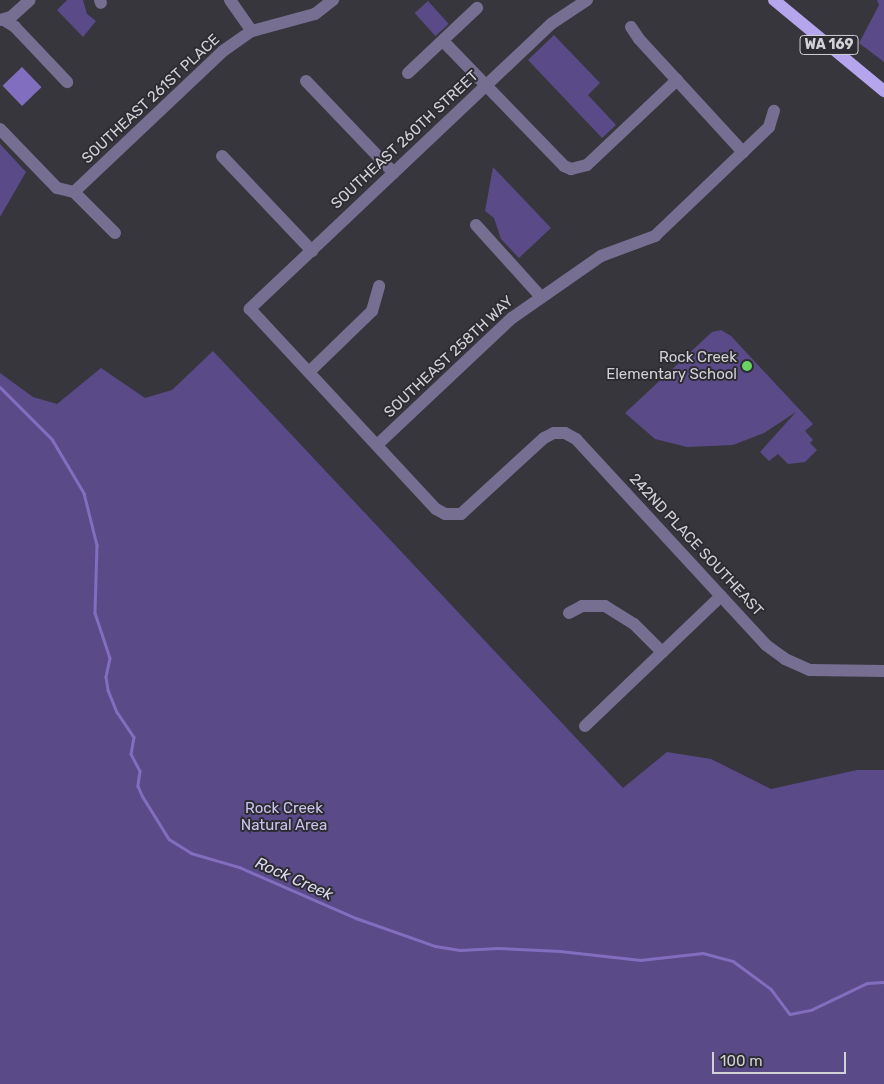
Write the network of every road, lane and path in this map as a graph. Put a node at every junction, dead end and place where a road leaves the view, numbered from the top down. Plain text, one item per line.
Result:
1 (30, 0) edge
2 (230, 0) edge
3 (334, 0) edge
4 (587, 0) edge
5 (774, 0) edge
6 (477, 8) dead end
7 (2, 20) edge
8 (631, 27) dead end
9 (252, 31) junction
10 (443, 40) junction
11 (408, 73) dead end
12 (677, 80) junction
13 (306, 81) dead end
14 (67, 82) dead end
15 (486, 86) junction
16 (884, 90) edge
17 (774, 111) dead end
18 (0, 129) edge
19 (743, 152) junction
20 (222, 156) dead end
21 (394, 173) junction
22 (74, 192) junction
23 (476, 225) dead end
24 (115, 234) dead end
25 (312, 251) junction
26 (379, 286) dead end
27 (541, 297) junction
28 (309, 372) junction
29 (377, 445) junction
30 (720, 596) junction
31 (569, 613) dead end
32 (662, 652) junction
33 (884, 671) edge
34 (585, 726) dead end

1 - 7 street
2 - 9 street
3 - 9 street, SOUTHEAST 261ST PLACE
4 - 15 street, SOUTHEAST 260TH STREET
5 - 16 main road, WA 169
6 - 10 street
7 - 14 street
8 - 12 street
9 - 22 street, SOUTHEAST 261ST PLACE
10 - 11 street
10 - 15 street
12 - 15 street
12 - 19 street
13 - 21 street
15 - 21 street, SOUTHEAST 260TH STREET
17 - 19 street, SOUTHEAST 258TH WAY
18 - 22 street
19 - 27 street, SOUTHEAST 258TH WAY
20 - 25 street
21 - 25 street, SOUTHEAST 260TH STREET
22 - 24 street
23 - 27 street
25 - 28 street, SOUTHEAST 260TH STREET
26 - 28 street
27 - 29 street, SOUTHEAST 258TH WAY
28 - 29 street
29 - 30 street, 242ND PLACE SOUTHEAST
30 - 32 street
30 - 33 street, 242ND PLACE SOUTHEAST
31 - 32 street
32 - 34 street

